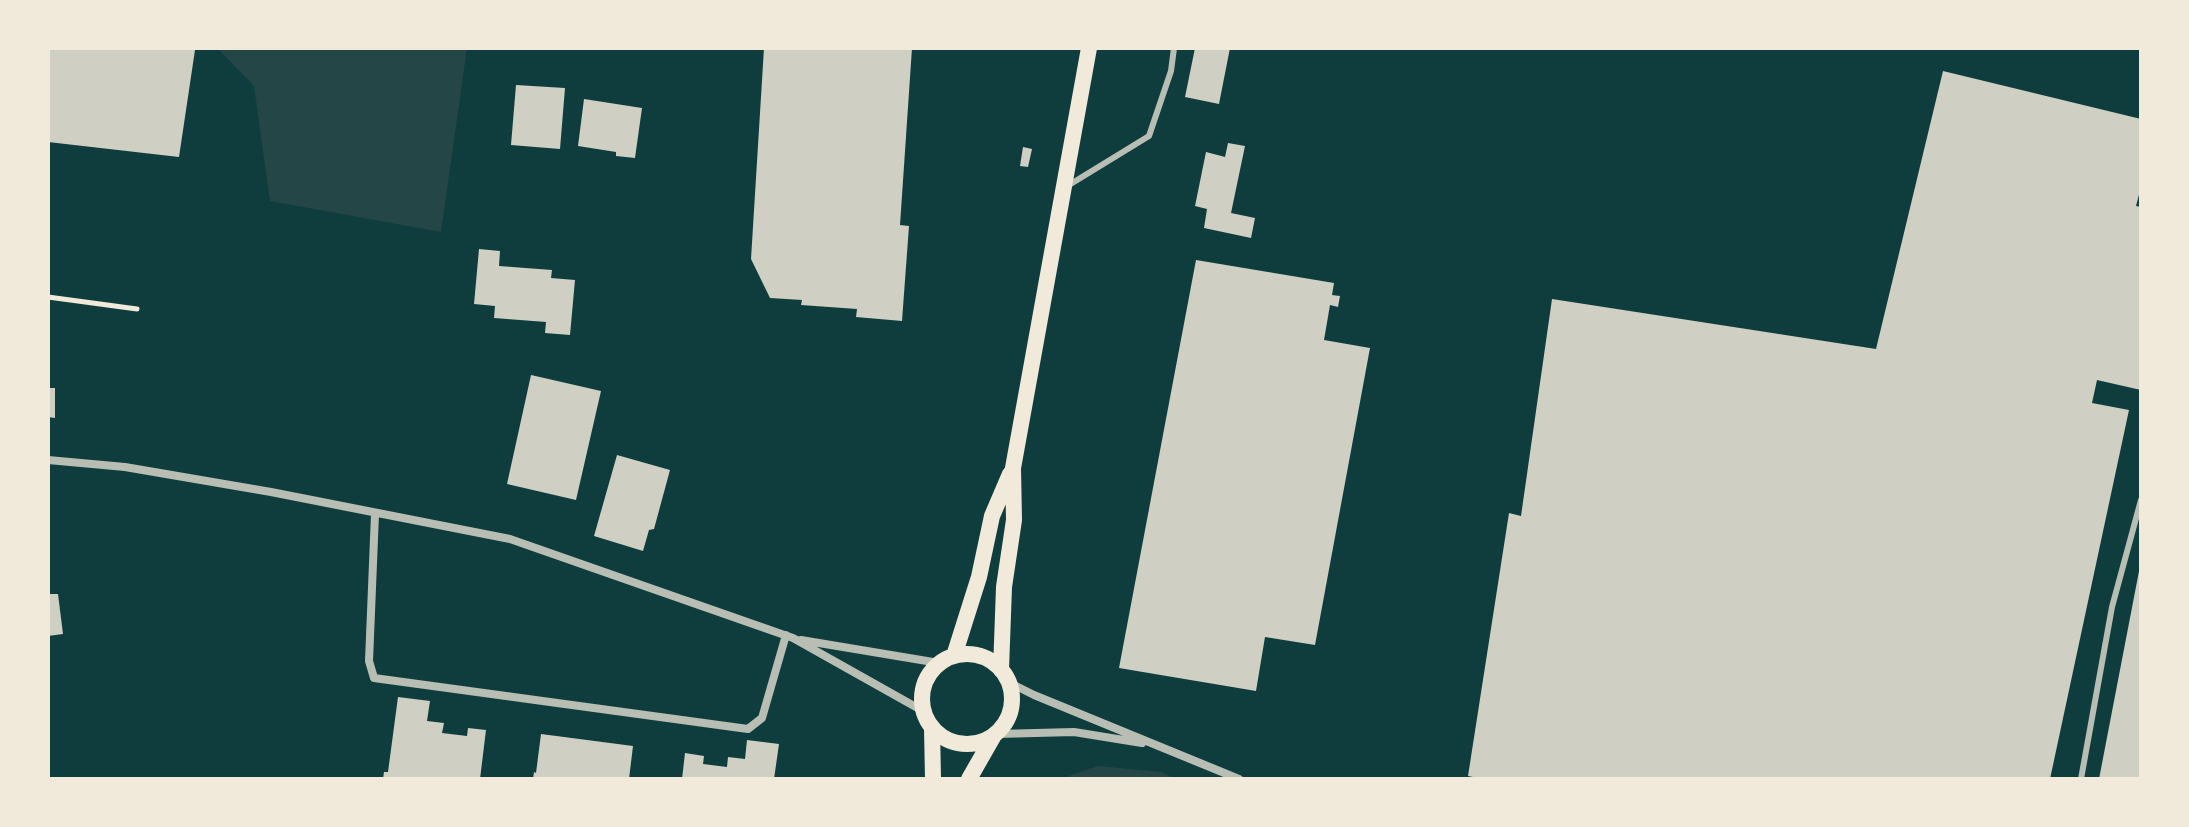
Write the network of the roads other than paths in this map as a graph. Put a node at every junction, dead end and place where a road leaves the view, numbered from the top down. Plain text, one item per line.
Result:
1 (1089, 48) edge
2 (1174, 48) edge
3 (1062, 189) junction
4 (48, 460) edge
5 (1013, 468) junction
6 (2141, 500) edge
7 (375, 514) junction
8 (789, 637) junction
9 (947, 659) junction
10 (1006, 676) junction
11 (923, 711) junction
12 (932, 728) junction
13 (995, 735) junction
14 (1158, 745) junction
15 (933, 779) edge
16 (969, 779) edge
17 (1239, 779) edge
18 (2081, 779) edge

1 - 3 main road
2 - 3 lane
3 - 5 main road
4 - 7 street
5 - 9 main road
5 - 10 main road
6 - 18 lane
7 - 8 street
7 - 8 street
8 - 9 street
8 - 11 street
9 - 10 main road
9 - 11 main road
10 - 13 main road
10 - 14 street
11 - 12 main road
12 - 13 main road
12 - 15 main road
13 - 14 street
13 - 16 main road
14 - 17 street

